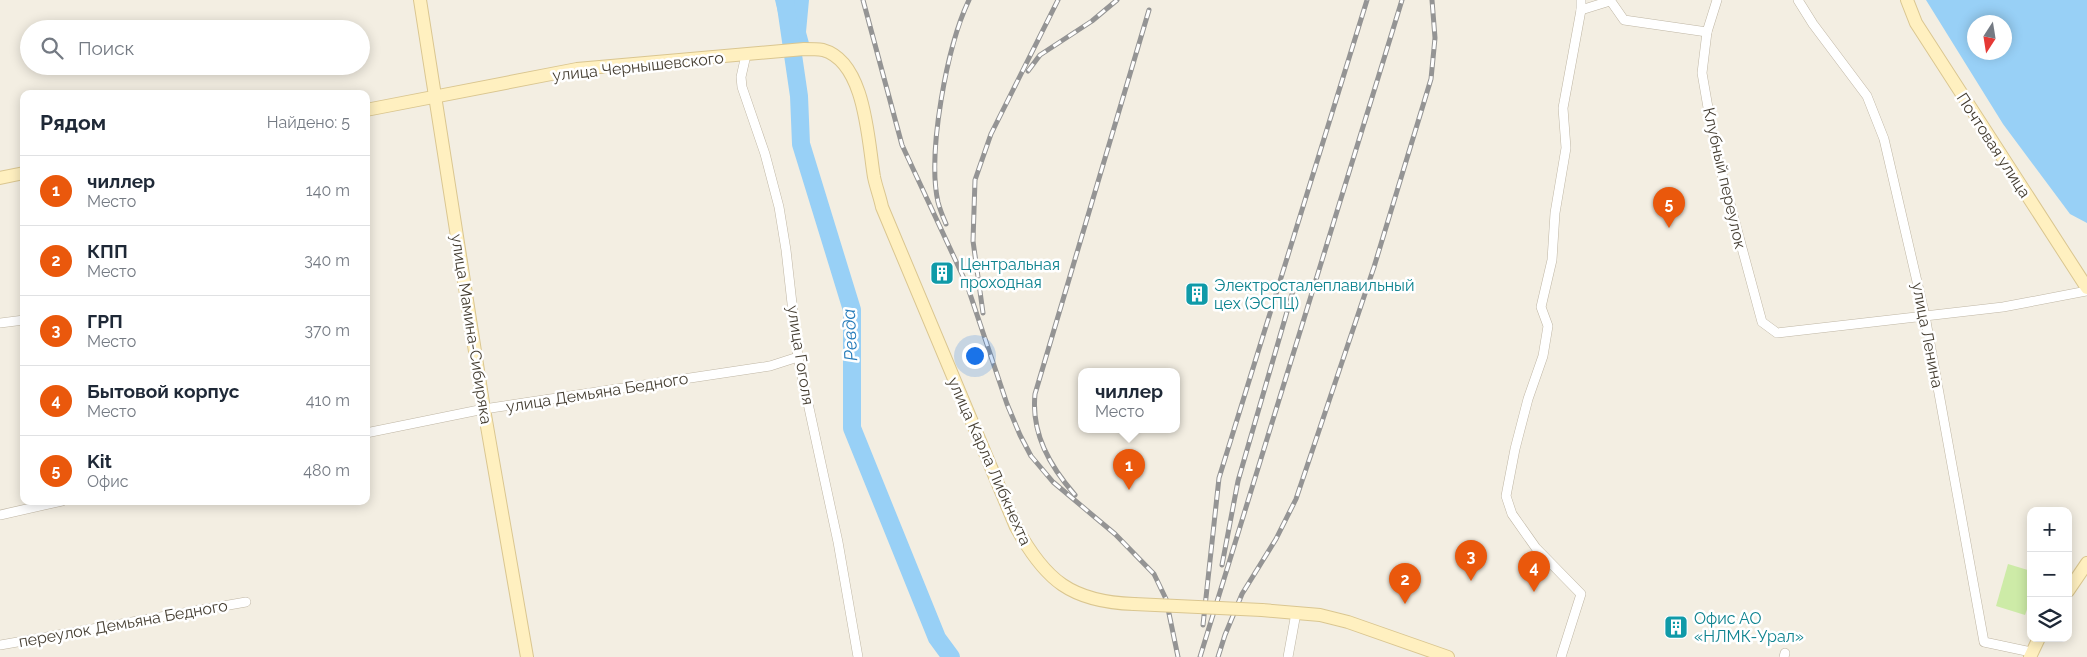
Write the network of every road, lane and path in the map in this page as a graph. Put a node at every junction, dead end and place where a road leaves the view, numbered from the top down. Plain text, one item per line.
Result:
1 (420, 0) edge
2 (1581, 0) edge
3 (1610, 0) edge
4 (1717, 0) edge
5 (1798, 0) edge
6 (1907, 0) edge
7 (1581, 10) junction
8 (1707, 32) junction
9 (822, 50) joint
10 (746, 55) junction
11 (436, 97) junction
12 (370, 109) edge
13 (20, 174) edge
14 (0, 178) edge
15 (2087, 289) edge
16 (1926, 316) junction
17 (20, 320) edge
18 (0, 323) edge
19 (798, 357) junction
20 (484, 409) junction
21 (370, 432) edge
22 (44, 505) edge
23 (0, 515) edge
24 (2087, 563) edge
25 (2072, 585) edge
26 (246, 602) dead end
27 (1296, 613) junction
28 (2037, 642) edge
29 (0, 645) edge
30 (2031, 654) edge
31 (527, 657) edge
32 (858, 657) edge
33 (1288, 657) edge
34 (1448, 657) edge
35 (1561, 657) edge

1 - 11 main road, улица Мамина-Сибиряка
2 - 7 street
3 - 7 street
3 - 8 street
4 - 8 street, Клубный переулок
5 - 16 street, улица Ленина
6 - 15 main road, Почтовая улица
7 - 35 street
8 - 16 street, Клубный переулок
9 - 10 main road, улица Чернышевского
9 - 27 main road, улица Карла Либкнехта, bridge
10 - 11 main road, улица Чернышевского
10 - 19 street, улица Гоголя
11 - 12 main road, улица Чернышевского
11 - 20 main road, улица Мамина-Сибиряка
13 - 14 main road
15 - 16 street
16 - 30 street, улица Ленина
17 - 18 street
19 - 20 street, улица Демьяна Бедного
19 - 32 street, улица Гоголя
20 - 21 street, улица Демьяна Бедного
20 - 31 main road, улица Мамина-Сибиряка
22 - 23 street
24 - 25 main road
26 - 29 street, переулок Демьяна Бедного
27 - 33 street
27 - 34 main road, улица Карла Либкнехта
28 - 30 main road

